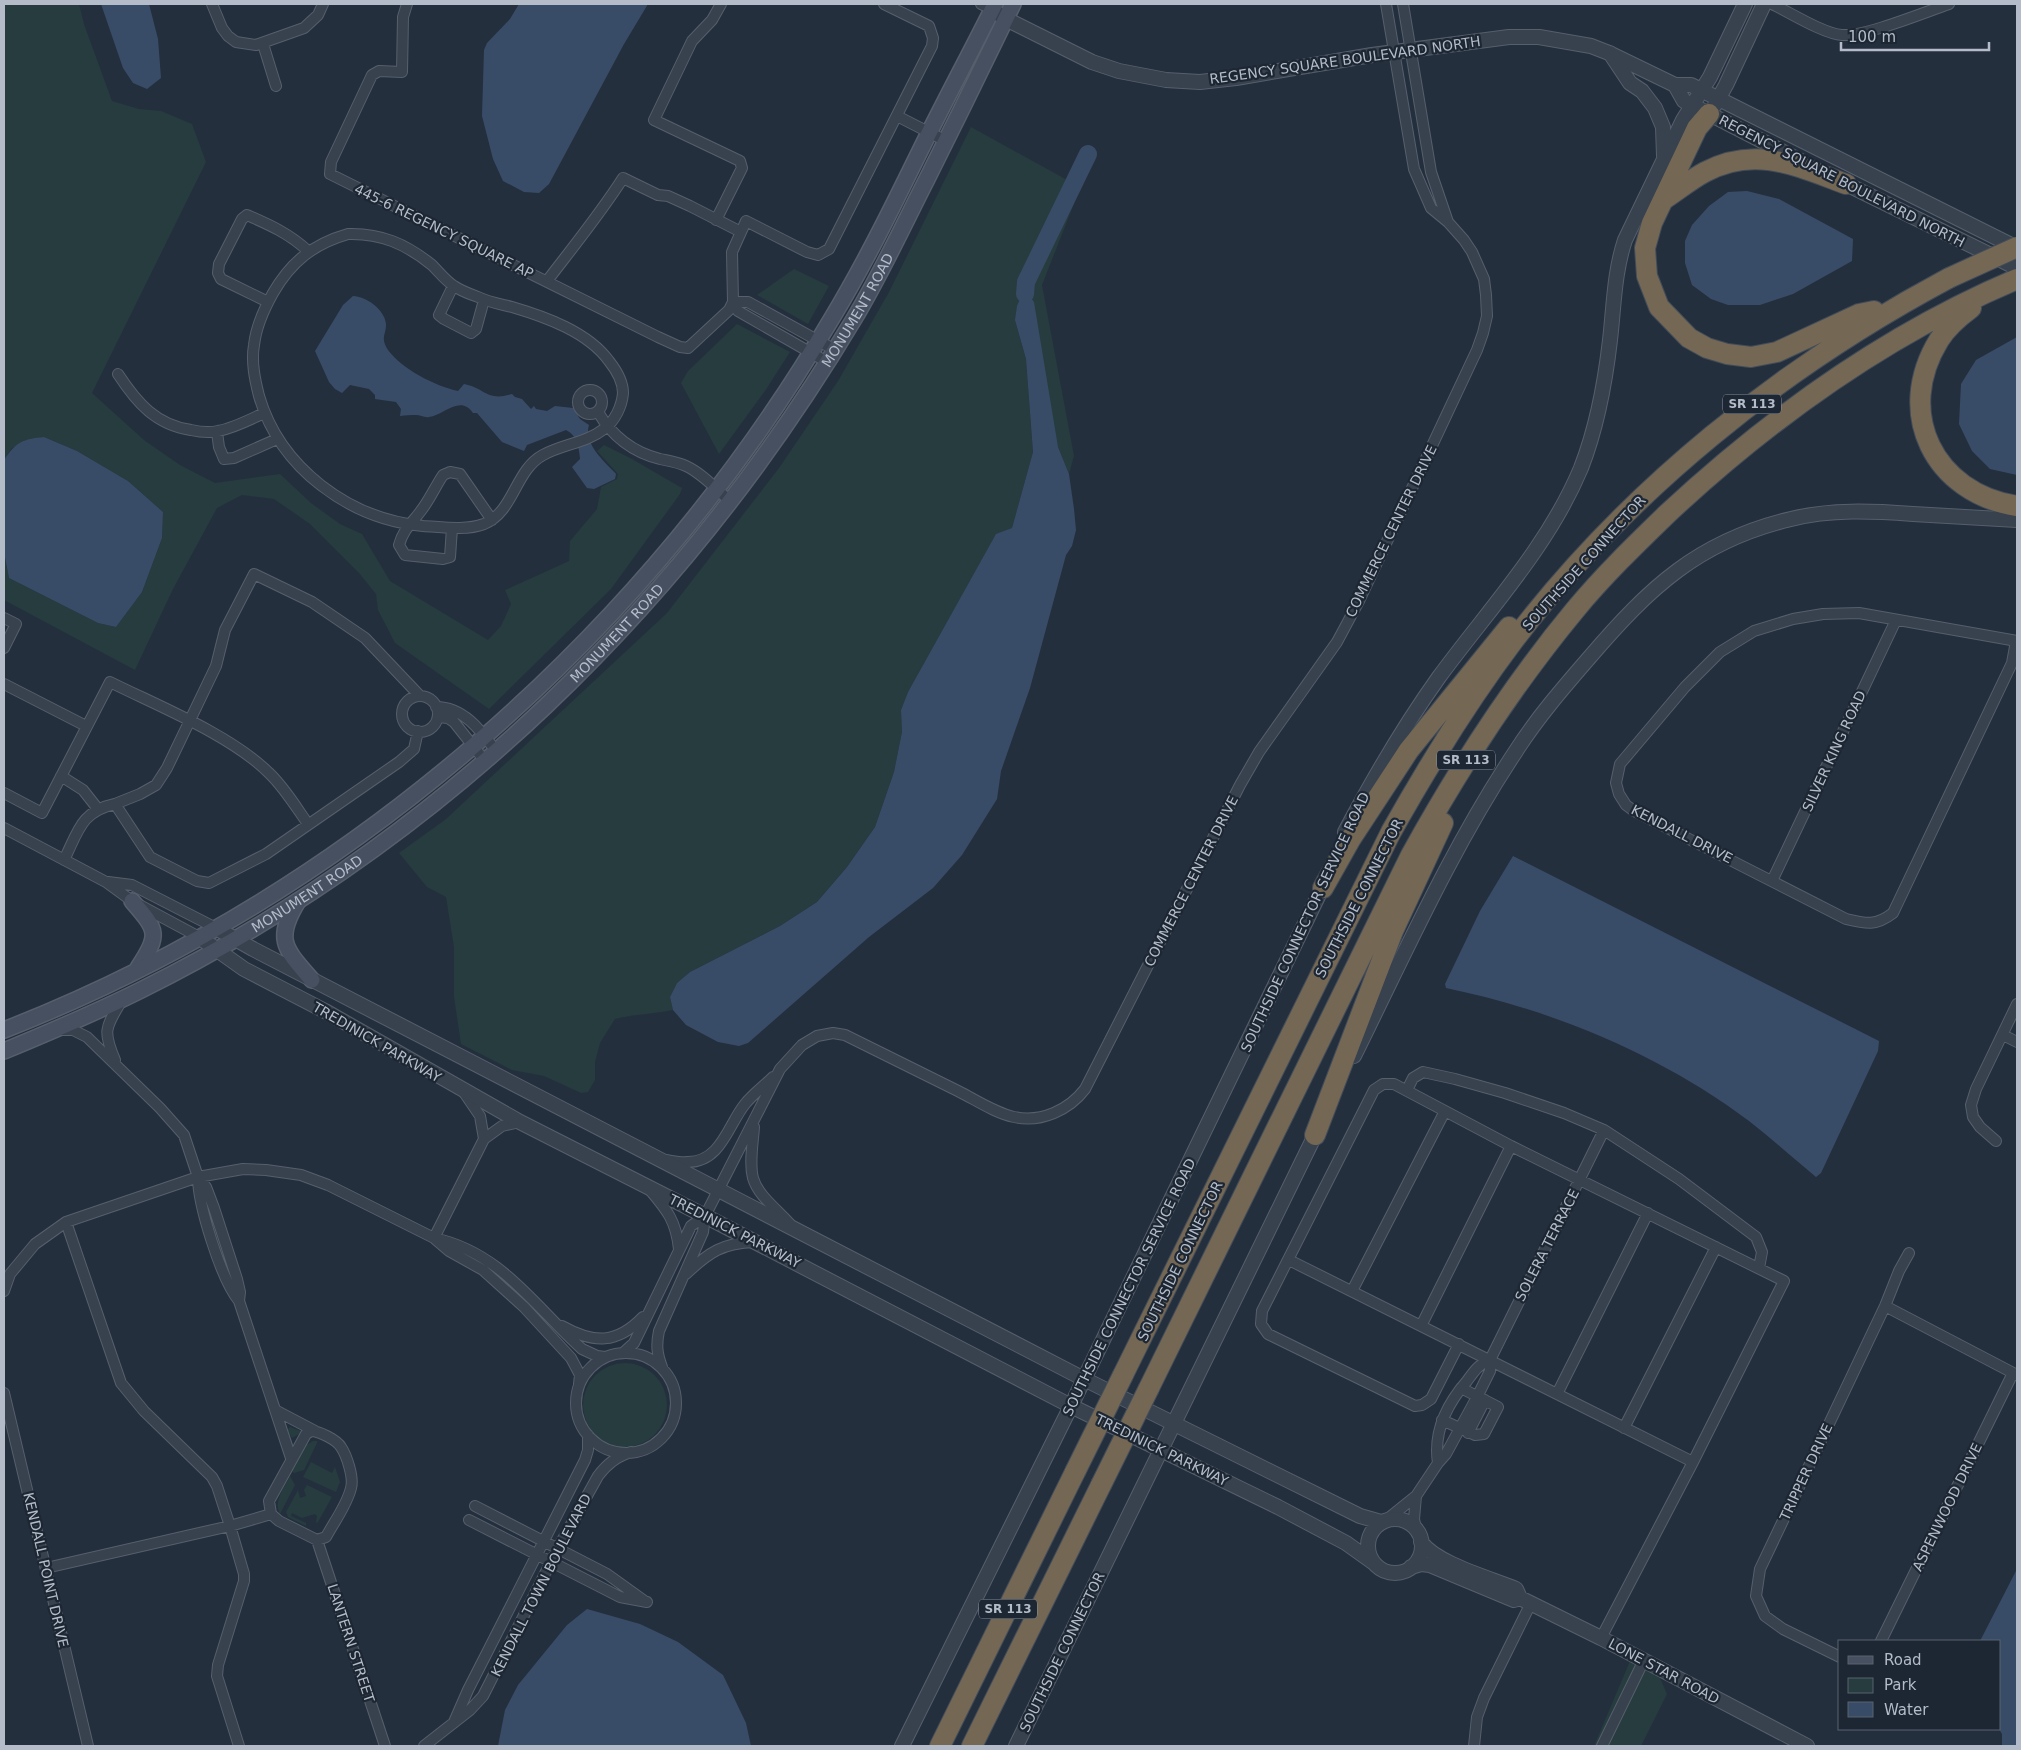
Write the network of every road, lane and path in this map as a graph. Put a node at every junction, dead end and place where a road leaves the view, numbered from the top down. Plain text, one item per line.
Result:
1 (212, 4) edge
2 (323, 4) edge
3 (407, 4) edge
4 (721, 4) edge
5 (884, 4) edge
6 (1013, 4) edge
7 (1386, 4) edge
8 (1403, 4) edge
9 (1745, 4) edge
10 (1764, 4) edge
11 (1772, 4) edge
12 (1949, 4) edge
13 (989, 6) edge
14 (1006, 19) junction
15 (264, 44) junction
16 (1411, 49) junction
17 (1395, 52) junction
18 (1610, 53) junction
19 (1675, 85) junction
20 (276, 86) dead end
21 (1702, 90) junction
22 (1707, 106) junction
23 (897, 116) junction
24 (929, 133) junction
25 (946, 141) junction
26 (1664, 159) junction
27 (1846, 184) junction
28 (1663, 200) junction
29 (716, 220) junction
30 (1448, 222) junction
31 (741, 232) junction
32 (2017, 248) edge
33 (308, 251) junction
34 (2017, 268) edge
35 (2017, 279) edge
36 (547, 281) junction
37 (453, 286) junction
38 (1984, 294) junction
39 (484, 300) junction
40 (268, 302) junction
41 (733, 302) junction
42 (1893, 308) junction
43 (778, 318) junction
44 (771, 330) junction
45 (815, 346) junction
46 (831, 356) junction
47 (118, 374) dead end
48 (598, 412) dead end
49 (264, 414) junction
50 (607, 428) junction
51 (217, 432) junction
52 (277, 438) junction
53 (717, 489) junction
54 (730, 502) junction
55 (2017, 506) edge
56 (492, 520) junction
57 (2017, 520) edge
58 (408, 524) junction
59 (452, 528) junction
60 (1601, 540) junction
61 (1605, 577) junction
62 (4, 618) edge
63 (1896, 620) junction
64 (2017, 641) edge
65 (4, 648) edge
66 (4, 684) edge
67 (420, 696) junction
68 (437, 712) junction
69 (189, 721) junction
70 (86, 726) junction
71 (418, 731) junction
72 (479, 741) junction
73 (496, 751) junction
74 (485, 761) junction
75 (61, 776) junction
76 (4, 793) edge
77 (114, 804) junction
78 (98, 809) junction
79 (308, 824) junction
80 (4, 828) edge
81 (64, 860) junction
82 (1772, 881) junction
83 (106, 882) junction
84 (1323, 888) junction
85 (299, 900) junction
86 (132, 901) junction
87 (216, 928) junction
88 (199, 937) junction
89 (234, 938) junction
90 (216, 950) junction
91 (136, 970) junction
92 (312, 980) junction
93 (123, 999) junction
94 (2017, 1004) edge
95 (4, 1030) edge
96 (55, 1030) junction
97 (2003, 1035) junction
98 (2017, 1042) edge
99 (4, 1050) edge
100 (118, 1068) junction
101 (780, 1069) junction
102 (463, 1090) junction
103 (1407, 1090) junction
104 (1445, 1111) junction
105 (754, 1121) junction
106 (520, 1122) junction
107 (1604, 1130) junction
108 (1315, 1136) junction
109 (484, 1139) junction
110 (1996, 1141) dead end
111 (1511, 1146) junction
112 (662, 1160) junction
113 (198, 1177) junction
114 (1580, 1179) junction
115 (647, 1186) junction
116 (720, 1190) junction
117 (1648, 1213) junction
118 (705, 1216) junction
119 (66, 1222) junction
120 (795, 1229) junction
121 (434, 1238) junction
122 (756, 1242) junction
123 (1716, 1247) junction
124 (679, 1250) junction
125 (1909, 1253) dead end
126 (1289, 1260) junction
127 (1758, 1268) junction
128 (682, 1278) junction
129 (4, 1291) edge
130 (1352, 1291) junction
131 (1884, 1306) junction
132 (648, 1310) junction
133 (555, 1321) junction
134 (1421, 1326) junction
135 (1459, 1344) junction
136 (623, 1353) junction
137 (606, 1357) junction
138 (1490, 1360) junction
139 (664, 1370) junction
140 (2015, 1374) edge
141 (1084, 1379) junction
142 (579, 1386) junction
143 (1461, 1388) junction
144 (4, 1393) edge
145 (1557, 1394) junction
146 (1481, 1398) junction
147 (1071, 1406) junction
148 (275, 1410) junction
149 (1442, 1420) junction
150 (1174, 1423) junction
151 (1624, 1428) junction
152 (315, 1431) junction
153 (1463, 1431) junction
154 (588, 1436) junction
155 (1161, 1449) junction
156 (631, 1452) junction
157 (292, 1458) junction
158 (1693, 1462) junction
159 (1438, 1463) junction
160 (1416, 1496) junction
161 (476, 1506) dead end
162 (271, 1514) junction
163 (469, 1520) dead end
164 (1383, 1522) junction
165 (230, 1526) junction
166 (1418, 1536) junction
167 (316, 1540) junction
168 (543, 1541) junction
169 (558, 1548) junction
170 (536, 1554) junction
171 (551, 1562) junction
172 (1374, 1563) junction
173 (1410, 1567) junction
174 (46, 1568) junction
175 (1526, 1601) junction
176 (1601, 1638) junction
177 (1882, 1640) edge
178 (1838, 1656) edge
179 (1644, 1660) junction
180 (454, 1722) junction
181 (88, 1746) edge
182 (239, 1746) edge
183 (385, 1746) edge
184 (424, 1746) edge
185 (902, 1746) edge
186 (940, 1746) edge
187 (972, 1746) edge
188 (1016, 1746) edge
189 (1474, 1746) edge
190 (1602, 1746) edge
191 (1807, 1746) edge

1 - 15 street
2 - 15 street
3 - 36 street, 445-6 REGENCY SQUARE AP
4 - 29 street
5 - 23 street
6 - 14 main road, MONUMENT ROAD
7 - 17 street, COMMERCE CENTER DRIVE
8 - 16 street, COMMERCE CENTER DRIVE
9 - 21 street
10 - 22 street, SOUTHSIDE CONNECTOR SERVICE ROAD
11 - 12 street
13 - 14 street, REGENCY SQUARE BOULEVARD NORTH
13 - 24 main road, MONUMENT ROAD
14 - 17 street, REGENCY SQUARE BOULEVARD NORTH
14 - 25 main road, MONUMENT ROAD
15 - 20 street
16 - 17 street, REGENCY SQUARE BOULEVARD NORTH
16 - 18 street, REGENCY SQUARE BOULEVARD NORTH
16 - 30 street, COMMERCE CENTER DRIVE
17 - 30 street, COMMERCE CENTER DRIVE
18 - 19 street, REGENCY SQUARE BOULEVARD NORTH
18 - 26 street
19 - 21 street, REGENCY SQUARE BOULEVARD NORTH
19 - 22 street, REGENCY SQUARE BOULEVARD NORTH
21 - 22 street, REGENCY SQUARE BOULEVARD NORTH
22 - 26 street, SOUTHSIDE CONNECTOR SERVICE ROAD
22 - 27 street, REGENCY SQUARE BOULEVARD NORTH
22 - 28 highway
22 - 32 street, REGENCY SQUARE BOULEVARD NORTH
23 - 24 street
23 - 31 street
24 - 25 street
24 - 45 main road, MONUMENT ROAD
25 - 46 main road, MONUMENT ROAD
26 - 84 street, SOUTHSIDE CONNECTOR SERVICE ROAD
27 - 28 highway
27 - 34 street, REGENCY SQUARE BOULEVARD NORTH
28 - 42 highway
29 - 31 street
29 - 36 street
30 - 101 street, COMMERCE CENTER DRIVE
31 - 41 street
32 - 42 highway, SOUTHSIDE CONNECTOR / SR 113, bridge
33 - 37 street
33 - 40 street
33 - 40 street
35 - 38 highway, SOUTHSIDE CONNECTOR / SR 113
36 - 41 street, 445-6 REGENCY SQUARE AP
37 - 39 street
37 - 39 street
38 - 55 highway
38 - 61 highway, SOUTHSIDE CONNECTOR / SR 113
39 - 50 street
40 - 49 street
41 - 43 street
41 - 44 street
42 - 60 highway, SOUTHSIDE CONNECTOR / SR 113
43 - 44 street
43 - 45 street
44 - 45 street
45 - 46 street
45 - 46 street
45 - 53 main road, MONUMENT ROAD
46 - 54 main road, MONUMENT ROAD
47 - 51 street
48 - 50 street
49 - 51 street
49 - 52 street
50 - 53 street
50 - 56 street
51 - 52 street
52 - 58 street
53 - 54 street
53 - 72 main road, MONUMENT ROAD
54 - 73 main road, MONUMENT ROAD
56 - 58 street
56 - 59 street
57 - 108 street, SOUTHSIDE CONNECTOR
58 - 59 street
58 - 59 street
60 - 84 highway
60 - 186 highway, SOUTHSIDE CONNECTOR / SR 113, bridge
61 - 108 highway
61 - 187 highway, SOUTHSIDE CONNECTOR / SR 113, bridge
62 - 65 street
63 - 64 street, KENDALL DRIVE
63 - 82 street, SILVER KING ROAD
63 - 82 street, KENDALL DRIVE
64 - 82 street, KENDALL DRIVE
66 - 70 street
67 - 68 street
67 - 69 street
67 - 71 street
68 - 71 street
68 - 72 street
68 - 72 street
69 - 70 street
69 - 77 street
69 - 79 street
70 - 75 street
71 - 79 street
72 - 73 street
72 - 74 street
72 - 87 main road, MONUMENT ROAD
73 - 74 main road, MONUMENT ROAD
74 - 85 main road, MONUMENT ROAD
75 - 76 street
75 - 78 street
77 - 78 street
77 - 79 street
78 - 81 street
80 - 81 street, TREDINICK PARKWAY
81 - 83 street, TREDINICK PARKWAY
83 - 86 street, TREDINICK PARKWAY
83 - 87 street, TREDINICK PARKWAY
84 - 141 street, SOUTHSIDE CONNECTOR SERVICE ROAD
85 - 89 main road, MONUMENT ROAD
85 - 92 main road
86 - 88 street, TREDINICK PARKWAY
86 - 91 main road
87 - 88 main road, MONUMENT ROAD
87 - 89 street, TREDINICK PARKWAY
88 - 90 street, TREDINICK PARKWAY
88 - 91 main road, MONUMENT ROAD
89 - 90 main road, MONUMENT ROAD
89 - 92 street, TREDINICK PARKWAY
90 - 93 main road, MONUMENT ROAD
90 - 102 street, TREDINICK PARKWAY
91 - 95 main road, MONUMENT ROAD
92 - 112 street, TREDINICK PARKWAY
93 - 96 main road, MONUMENT ROAD
93 - 100 street
94 - 97 street
96 - 99 main road, MONUMENT ROAD
96 - 100 street
97 - 98 street
97 - 110 street
100 - 113 street
101 - 105 street, COMMERCE CENTER DRIVE
101 - 112 street
102 - 106 street, TREDINICK PARKWAY
102 - 109 street
103 - 104 street
103 - 107 street
103 - 126 street
104 - 111 street
104 - 130 street
105 - 116 street, COMMERCE CENTER DRIVE
105 - 120 street
106 - 109 street
106 - 115 street, TREDINICK PARKWAY
107 - 114 street, SOLERA TERRACE
107 - 127 street
108 - 150 street, SOUTHSIDE CONNECTOR
109 - 121 street
111 - 114 street
111 - 134 street
112 - 116 street, TREDINICK PARKWAY
113 - 119 street
113 - 121 street
113 - 148 street
114 - 117 street
114 - 138 street, SOLERA TERRACE
115 - 118 street, TREDINICK PARKWAY
115 - 124 street
116 - 118 street, COMMERCE CENTER DRIVE
116 - 120 street, TREDINICK PARKWAY
117 - 123 street
117 - 145 street
118 - 122 street, TREDINICK PARKWAY
118 - 124 street, COMMERCE CENTER DRIVE
118 - 128 street, COMMERCE CENTER DRIVE
119 - 129 street
119 - 165 street
120 - 141 street, TREDINICK PARKWAY
121 - 133 street
121 - 142 street
122 - 128 street
122 - 147 street, TREDINICK PARKWAY
123 - 127 street
123 - 151 street
124 - 132 street, COMMERCE CENTER DRIVE
125 - 131 street, TRIPPER DRIVE
126 - 130 street
126 - 135 street
127 - 158 street
128 - 139 street, COMMERCE CENTER DRIVE
130 - 134 street
131 - 140 street
131 - 178 street, TRIPPER DRIVE
132 - 133 street
132 - 136 street, COMMERCE CENTER DRIVE
133 - 137 street
134 - 135 street
135 - 138 street
136 - 137 street
136 - 139 street
137 - 142 street
138 - 143 street, SOLERA TERRACE
138 - 145 street
138 - 146 street, SOLERA TERRACE
139 - 156 street
140 - 177 street, ASPENWOOD DRIVE
141 - 147 street, SOUTHSIDE CONNECTOR SERVICE ROAD
141 - 150 street, TREDINICK PARKWAY
142 - 154 street
143 - 146 street
143 - 149 street, SOLERA TERRACE
144 - 174 street, KENDALL POINT DRIVE
145 - 151 street
146 - 153 street, SOLERA TERRACE
146 - 153 street
147 - 155 street, TREDINICK PARKWAY
147 - 185 street, SOUTHSIDE CONNECTOR SERVICE ROAD
148 - 152 street
148 - 157 street
149 - 153 street
149 - 159 street, SOLERA TERRACE
150 - 155 street, SOUTHSIDE CONNECTOR
150 - 164 street, TREDINICK PARKWAY
151 - 158 street
152 - 157 street
152 - 167 street
153 - 159 street, SOLERA TERRACE
154 - 156 street
154 - 168 street, KENDALL TOWN BOULEVARD
155 - 172 street, TREDINICK PARKWAY
155 - 188 street, SOUTHSIDE CONNECTOR
156 - 169 street, KENDALL TOWN BOULEVARD
157 - 162 street
158 - 176 street
159 - 160 street, SOLERA TERRACE
160 - 164 street, SOLERA TERRACE
160 - 166 street, SOLERA TERRACE
161 - 168 street
162 - 165 street
162 - 167 street
163 - 170 street
164 - 166 street
164 - 172 street
165 - 174 street
165 - 182 street
166 - 173 street
166 - 175 street, LONE STAR ROAD
167 - 183 street, LANTERN STREET
168 - 169 street
168 - 170 street, KENDALL TOWN BOULEVARD
169 - 171 street, KENDALL TOWN BOULEVARD
169 - 171 street
170 - 171 street
170 - 180 street, KENDALL TOWN BOULEVARD
171 - 180 street, KENDALL TOWN BOULEVARD
172 - 173 street
173 - 175 street, LONE STAR ROAD
174 - 181 street, KENDALL POINT DRIVE
175 - 176 street, LONE STAR ROAD
175 - 189 street
176 - 179 street, LONE STAR ROAD
179 - 190 street
179 - 191 street, LONE STAR ROAD
180 - 184 street, KENDALL TOWN BOULEVARD

